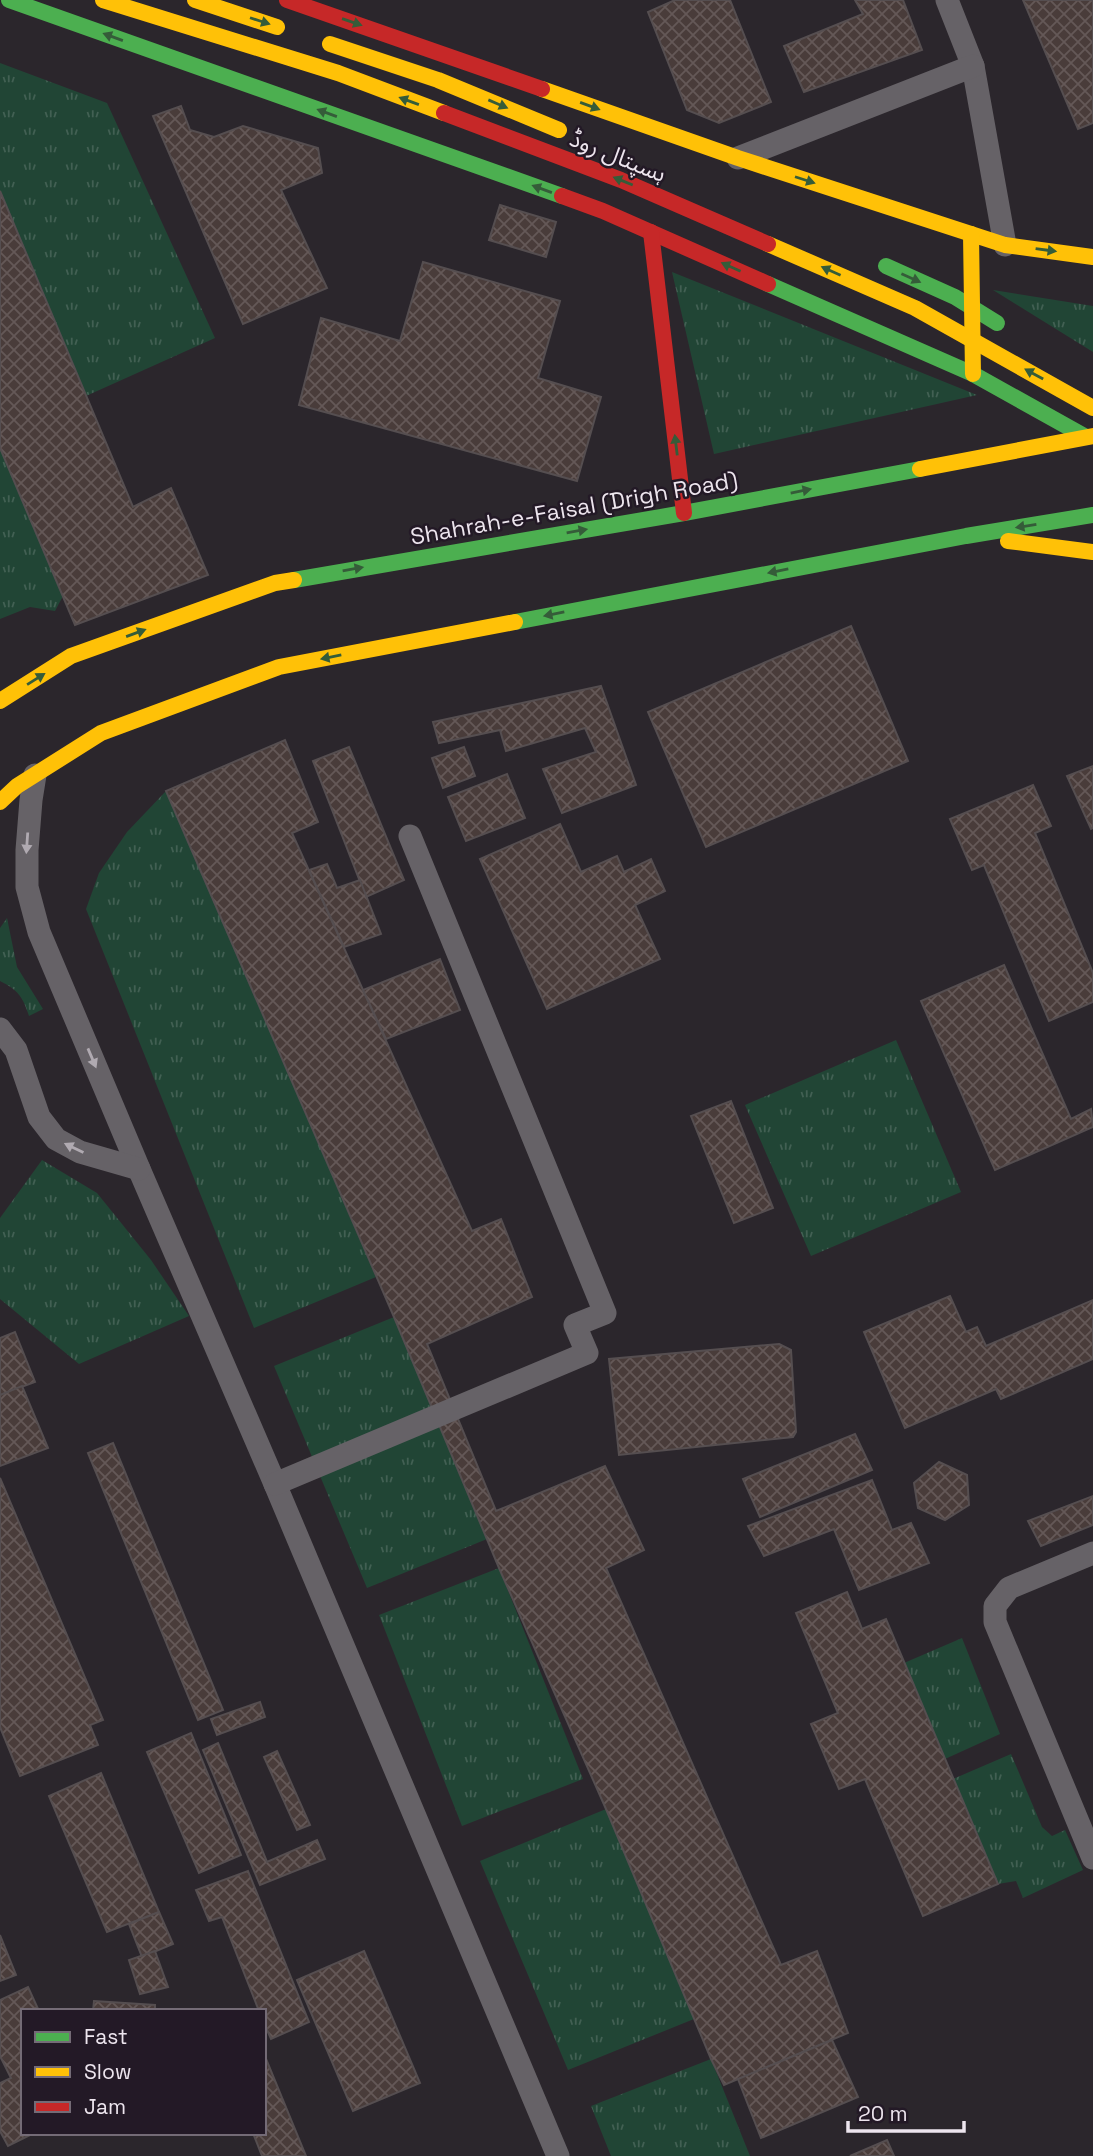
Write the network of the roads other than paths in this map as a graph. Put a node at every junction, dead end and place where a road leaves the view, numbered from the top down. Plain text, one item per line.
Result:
1 (9, 0) edge
2 (103, 0) edge
3 (195, 0) edge
4 (287, 0) edge
5 (947, 0) edge
6 (973, 66) junction
7 (579, 138) dead end
8 (738, 159) junction
9 (651, 232) junction
10 (971, 234) junction
11 (1005, 245) junction
12 (1093, 257) edge
13 (872, 260) dead end
14 (1013, 334) dead end
15 (973, 374) junction
16 (1093, 408) edge
17 (1090, 436) edge
18 (684, 513) junction
19 (1093, 515) edge
20 (966, 536) junction
21 (1093, 552) edge
22 (0, 701) edge
23 (35, 775) junction
24 (0, 802) edge
25 (410, 836) dead end
26 (0, 1029) edge
27 (139, 1169) junction
28 (275, 1483) junction
29 (1093, 1553) edge
30 (1093, 1857) edge
31 (558, 2156) edge

9 -> 1 main road
16 -> 2 main road, ہسپتال روڈ
3 -> 7 main road, ہسپتال روڈ
4 -> 8 main road
5 - 6 lane
6 - 8 lane
6 - 11 lane
8 -> 10 main road
15 -> 9 main road
18 -> 9 main road
10 - 11 main road
10 - 15 main road
11 -> 12 main road
13 -> 14 main road
15 - 17 main road
18 -> 17 main road, Shahrah-e-Faisal (Drigh Road)
22 -> 18 main road, Shahrah-e-Faisal (Drigh Road)
19 -> 20 main road
20 - 21 main road
20 -> 23 main road
23 - 24 main road
23 -> 27 lane
25 - 28 lane
27 -> 26 lane
27 - 28 lane
28 - 31 lane
29 - 30 lane

